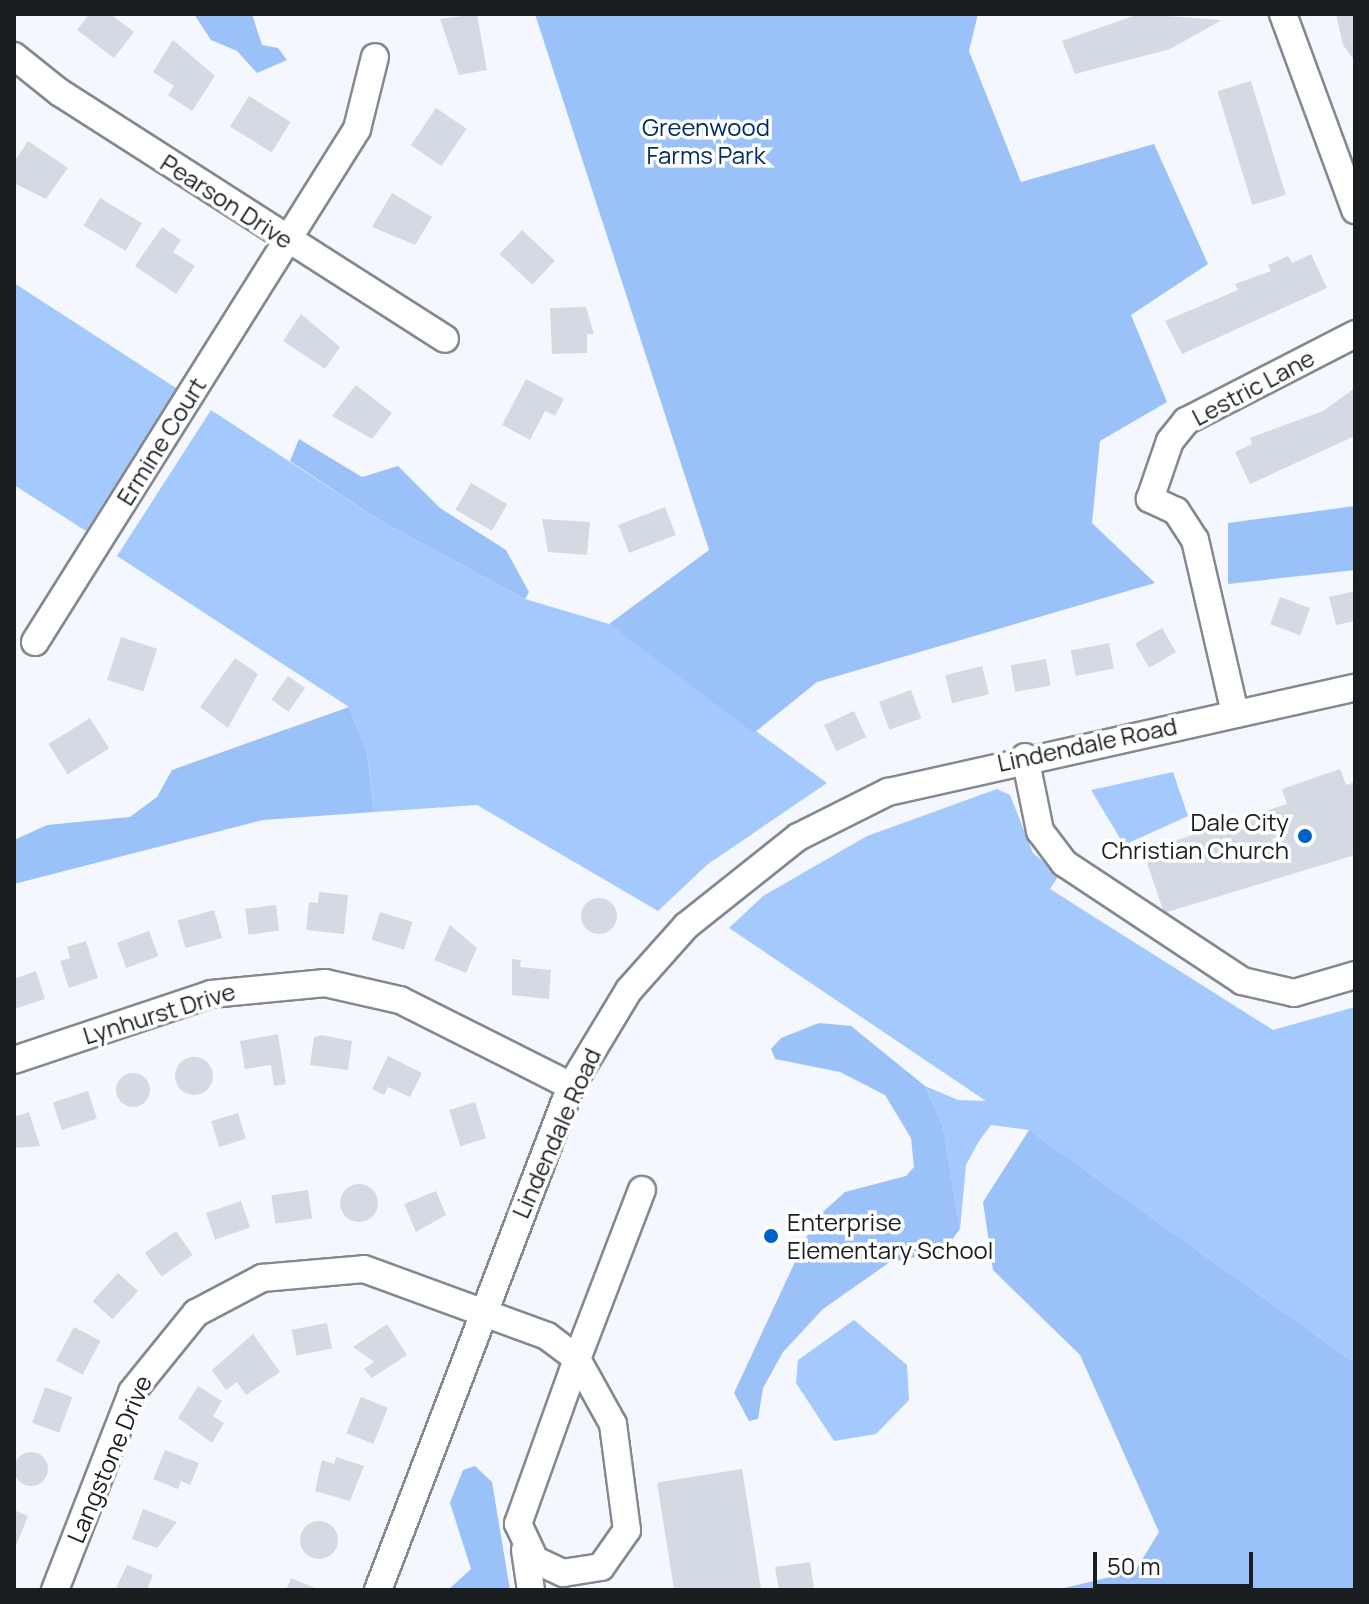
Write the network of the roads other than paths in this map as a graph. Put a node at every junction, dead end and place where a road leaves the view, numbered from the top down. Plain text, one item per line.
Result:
1 (1283, 14) edge
2 (14, 56) edge
3 (375, 57) dead end
4 (1355, 210) edge
5 (287, 241) junction
6 (1355, 334) edge
7 (445, 339) dead end
8 (35, 642) dead end
9 (1355, 688) edge
10 (1235, 713) junction
11 (1025, 757) junction
12 (1355, 975) edge
13 (14, 1060) edge
14 (571, 1086) junction
15 (642, 1190) dead end
16 (483, 1310) junction
17 (577, 1359) junction
18 (525, 1550) junction
19 (55, 1590) edge
20 (378, 1590) edge
21 (531, 1590) edge

1 - 4 street
2 - 5 street, Pearson Drive
3 - 5 street, Ermine Court
5 - 7 street, Pearson Drive
5 - 8 street, Ermine Court
6 - 10 street, Lestric Lane
9 - 10 street, Lindendale Road
10 - 11 street, Lindendale Road
11 - 12 street
11 - 14 street, Lindendale Road
13 - 14 street, Lynhurst Drive
14 - 16 street, Lindendale Road
15 - 17 street
16 - 17 street, Langstone Drive
16 - 19 street, Langstone Drive
16 - 20 street, Lindendale Road
17 - 18 street
17 - 18 street
18 - 21 street

